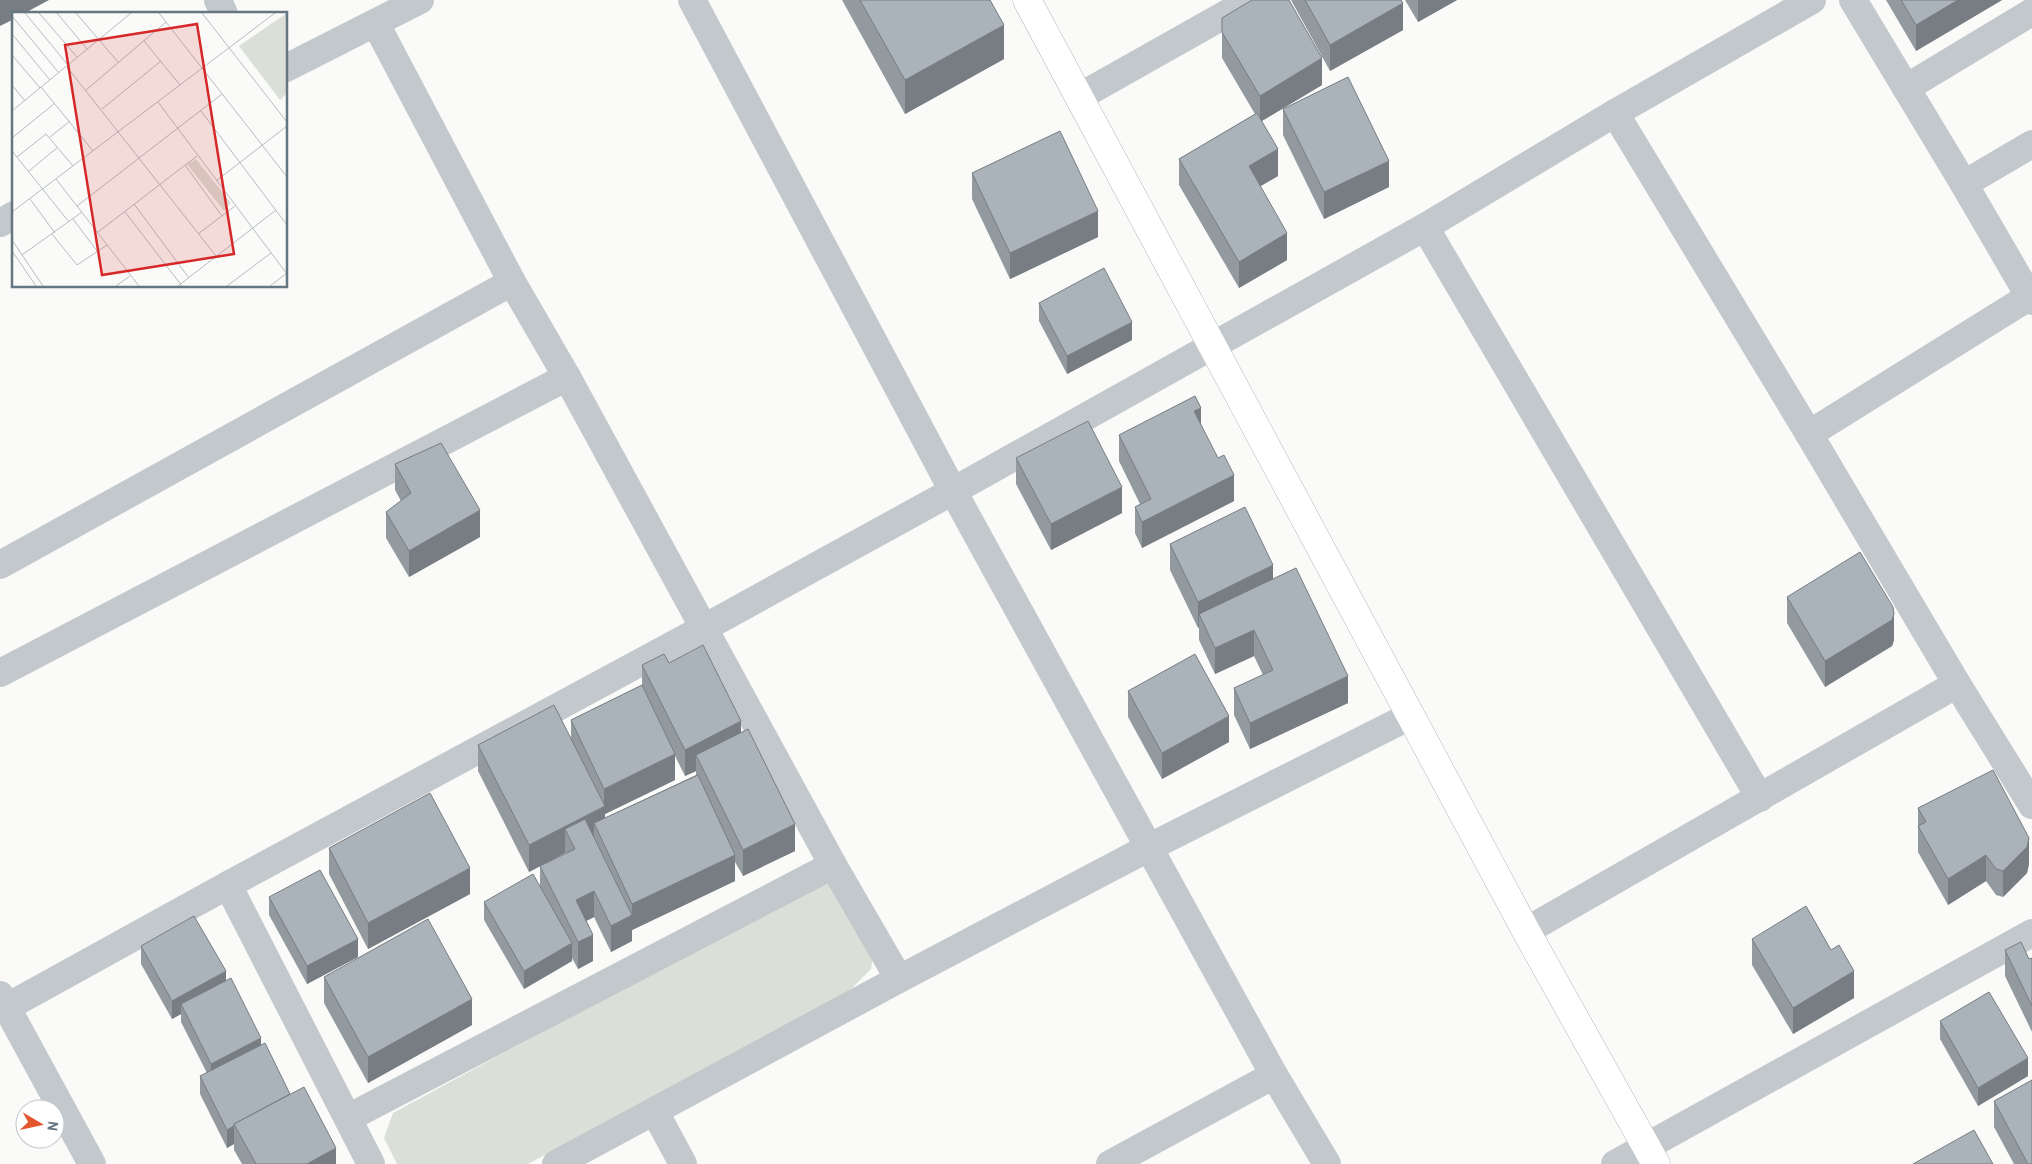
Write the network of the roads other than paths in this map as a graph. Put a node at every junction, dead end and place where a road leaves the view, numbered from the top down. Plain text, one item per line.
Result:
1 (218, 0) edge
2 (420, 0) edge
3 (692, 0) edge
4 (1027, 0) edge
5 (1251, 0) edge
6 (1812, 0) edge
7 (1853, 0) edge
8 (223, 12) edge
9 (2032, 12) edge
10 (376, 24) junction
11 (288, 67) edge
12 (1906, 88) junction
13 (1079, 97) junction
14 (1615, 113) junction
15 (2032, 144) edge
16 (1964, 184) junction
17 (12, 216) edge
18 (0, 223) edge
19 (1426, 227) junction
20 (512, 282) junction
21 (2031, 298) edge
22 (1213, 346) junction
23 (567, 376) junction
24 (1809, 434) junction
25 (953, 491) junction
26 (0, 565) edge
27 (704, 628) junction
28 (0, 673) edge
29 (1956, 684) junction
30 (1410, 716) junction
31 (1760, 798) junction
32 (2032, 805) edge
33 (1150, 847) junction
34 (833, 865) junction
35 (228, 885) junction
36 (1526, 931) junction
37 (2032, 933) edge
38 (900, 979) junction
39 (3, 1001) edge
40 (1274, 1075) junction
41 (655, 1112) junction
42 (348, 1118) junction
43 (1651, 1156) edge
44 (92, 1164) edge
45 (371, 1164) edge
46 (556, 1164) edge
47 (683, 1164) edge
48 (1110, 1164) edge
49 (1328, 1164) edge
50 (1615, 1164) edge

1 - 8 street
2 - 10 street
3 - 25 street
4 - 13 street
5 - 13 street
6 - 14 street
7 - 12 street
9 - 12 street
10 - 11 street
10 - 20 street
12 - 16 street
13 - 22 street
14 - 19 street
14 - 24 street
15 - 16 street
16 - 21 street
17 - 18 street
19 - 22 street
19 - 31 street
20 - 23 street
20 - 26 street
21 - 24 street
22 - 25 street
22 - 30 street
23 - 27 street
23 - 28 street
24 - 29 street
25 - 27 street
25 - 33 street
27 - 34 street
27 - 35 street
29 - 31 street
29 - 32 street
30 - 33 street
30 - 36 street
31 - 36 street
33 - 38 street
33 - 40 street
34 - 38 street
34 - 42 street
35 - 39 street
35 - 42 street
36 - 43 street
37 - 43 street
38 - 41 street
39 - 44 street
40 - 48 street
40 - 49 street
41 - 46 street
41 - 47 street
42 - 45 street
43 - 50 street

